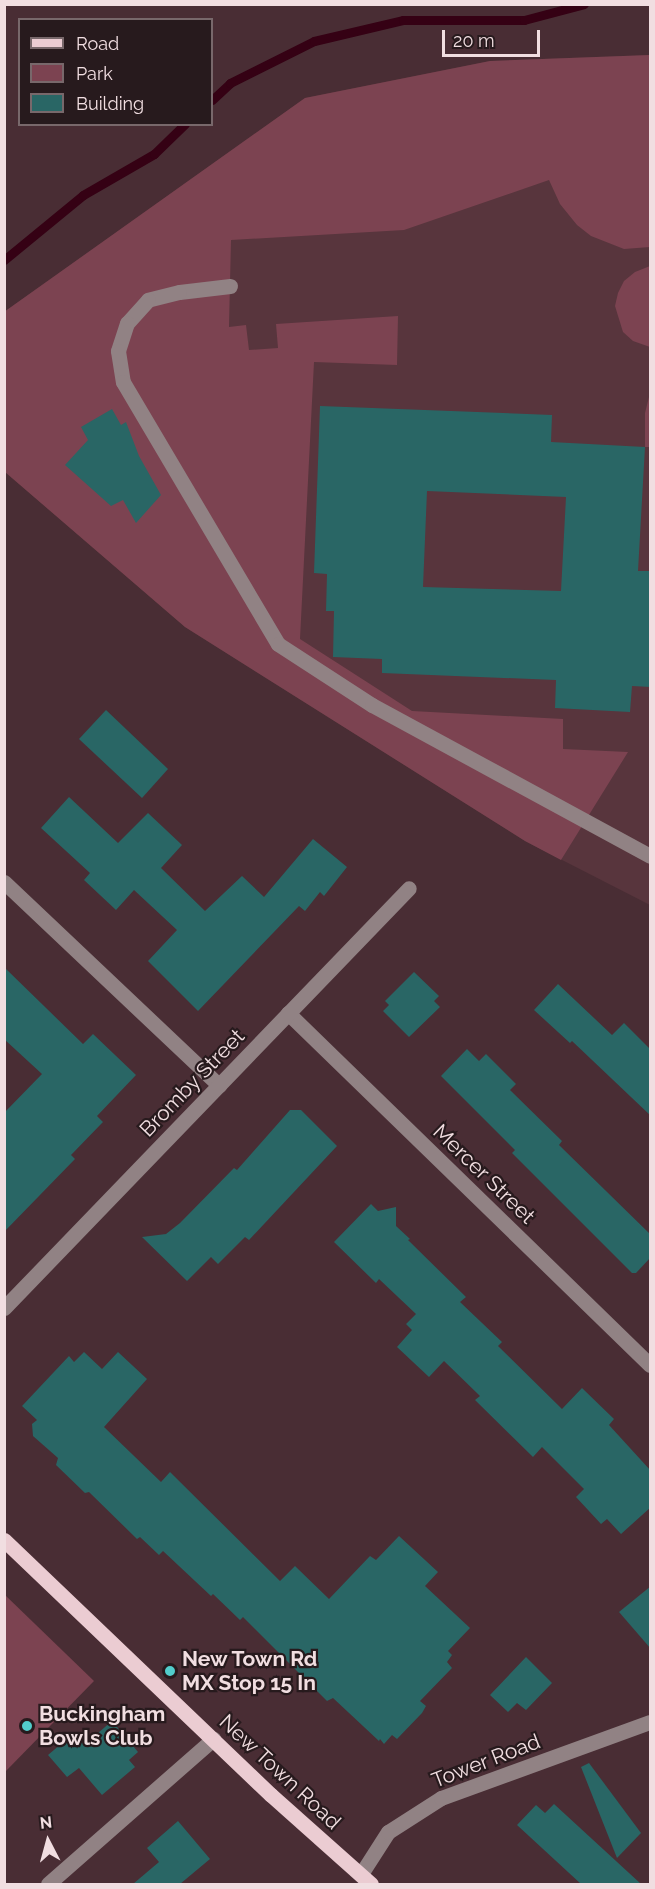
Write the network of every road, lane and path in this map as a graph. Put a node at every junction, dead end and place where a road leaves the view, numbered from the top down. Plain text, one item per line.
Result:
1 (230, 286) dead end
2 (651, 856) edge
3 (4, 882) edge
4 (409, 888) dead end
5 (288, 1013) junction
6 (219, 1085) junction
7 (4, 1308) edge
8 (651, 1365) edge
9 (4, 1540) edge
10 (651, 1722) edge
11 (213, 1739) junction
12 (366, 1879) edge
13 (48, 1884) edge

1 - 2 street
3 - 6 street
4 - 5 street, Bromby Street
5 - 6 street, Bromby Street
5 - 8 street, Mercer Street
6 - 7 street, Bromby Street
9 - 11 main road, New Town Road
10 - 12 street, Tower Road
11 - 12 main road, New Town Road
11 - 13 street

